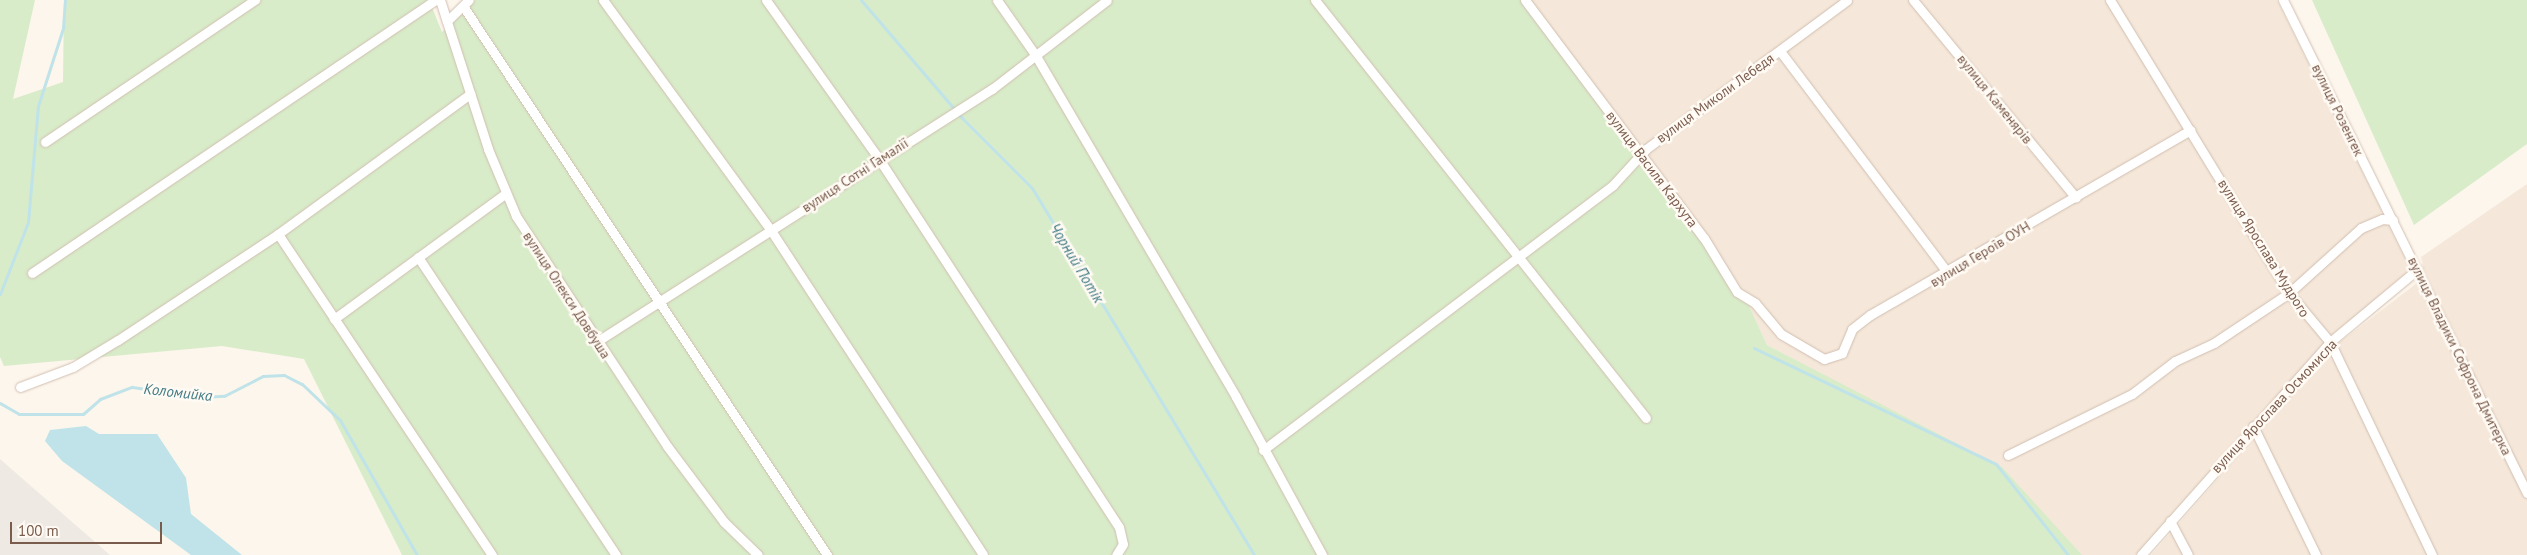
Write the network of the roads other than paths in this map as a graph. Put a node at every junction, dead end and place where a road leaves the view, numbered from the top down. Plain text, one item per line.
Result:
1 (255, 0) edge
2 (435, 0) edge
3 (440, 0) edge
4 (603, 0) edge
5 (766, 0) edge
6 (998, 0) edge
7 (1107, 0) edge
8 (1315, 0) edge
9 (1525, 0) edge
10 (1847, 0) edge
11 (1913, 0) edge
12 (2110, 0) edge
13 (2283, 0) edge
14 (466, 3) edge
15 (447, 21) junction
16 (1780, 51) junction
17 (1036, 56) junction
18 (470, 94) junction
19 (2191, 130) junction
20 (45, 142) dead end
21 (1641, 154) junction
22 (879, 159) junction
23 (505, 194) junction
24 (2076, 198) junction
25 (2392, 220) junction
26 (770, 229) junction
27 (278, 234) junction
28 (1517, 256) junction
29 (418, 258) junction
30 (2418, 268) junction
31 (1947, 272) junction
32 (32, 273) dead end
33 (2289, 292) junction
34 (659, 300) junction
35 (334, 319) junction
36 (1781, 334) joint
37 (596, 342) junction
38 (2330, 342) junction
39 (20, 387) dead end
40 (1646, 418) dead end
41 (2253, 426) junction
42 (1263, 450) junction
43 (2008, 455) dead end
44 (2527, 493) edge
45 (2170, 521) junction
46 (492, 555) edge
47 (616, 555) edge
48 (757, 555) edge
49 (827, 555) edge
50 (983, 555) edge
51 (1116, 555) edge
52 (1322, 555) edge
53 (2141, 555) edge
54 (2188, 555) edge
55 (2316, 555) edge
56 (2432, 555) edge

1 - 20 street
2 - 32 street
3 - 15 street, вулиця Олекси Довбуша
4 - 26 street
5 - 22 street
6 - 17 street
7 - 17 street, вулиця Сотні Гамалії
8 - 28 street
9 - 21 street, вулиця Василя Кархута
10 - 16 street, вулиця Миколи Лебедя
11 - 24 street, вулиця Каменярів
12 - 19 street, вулиця Ярослава Мудрого
13 - 25 street, вулиця Розенгек
14 - 15 street
14 - 34 street
15 - 18 street, вулиця Олекси Довбуша
16 - 21 street, вулиця Миколи Лебедя
16 - 31 street
17 - 22 street, вулиця Сотні Гамалії
17 - 42 street
18 - 23 street, вулиця Олекси Довбуша
18 - 27 street
19 - 24 street, вулиця Героїв ОУН
19 - 33 street, вулиця Ярослава Мудрого
21 - 28 street, вулиця Миколи Лебедя
21 - 36 street, вулиця Василя Кархута
22 - 26 street, вулиця Сотні Гамалії
22 - 51 street
23 - 29 street
23 - 37 street, вулиця Олекси Довбуша
24 - 31 street, вулиця Героїв ОУН
25 - 30 street, вулиця Владики Софрона Дмитерка
25 - 33 street
26 - 34 street, вулиця Сотні Гамалії
26 - 50 street
27 - 35 street
27 - 39 street
28 - 40 street
28 - 42 street, вулиця Миколи Лебедя
29 - 35 street
29 - 47 street
30 - 38 street, вулиця Ярослава Осмомисла
30 - 44 street, вулиця Владики Софрона Дмитерка
31 - 36 street, вулиця Героїв ОУН
33 - 38 street, вулиця Ярослава Мудрого
33 - 43 street
34 - 37 street, вулиця Сотні Гамалії
34 - 49 street
35 - 46 street
37 - 48 street, вулиця Олекси Довбуша
38 - 41 street, вулиця Ярослава Осмомисла
38 - 56 street, вулиця Ярослава Мудрого
41 - 45 street, вулиця Ярослава Осмомисла
41 - 55 street
42 - 52 street
45 - 53 street, вулиця Ярослава Осмомисла
45 - 54 street

